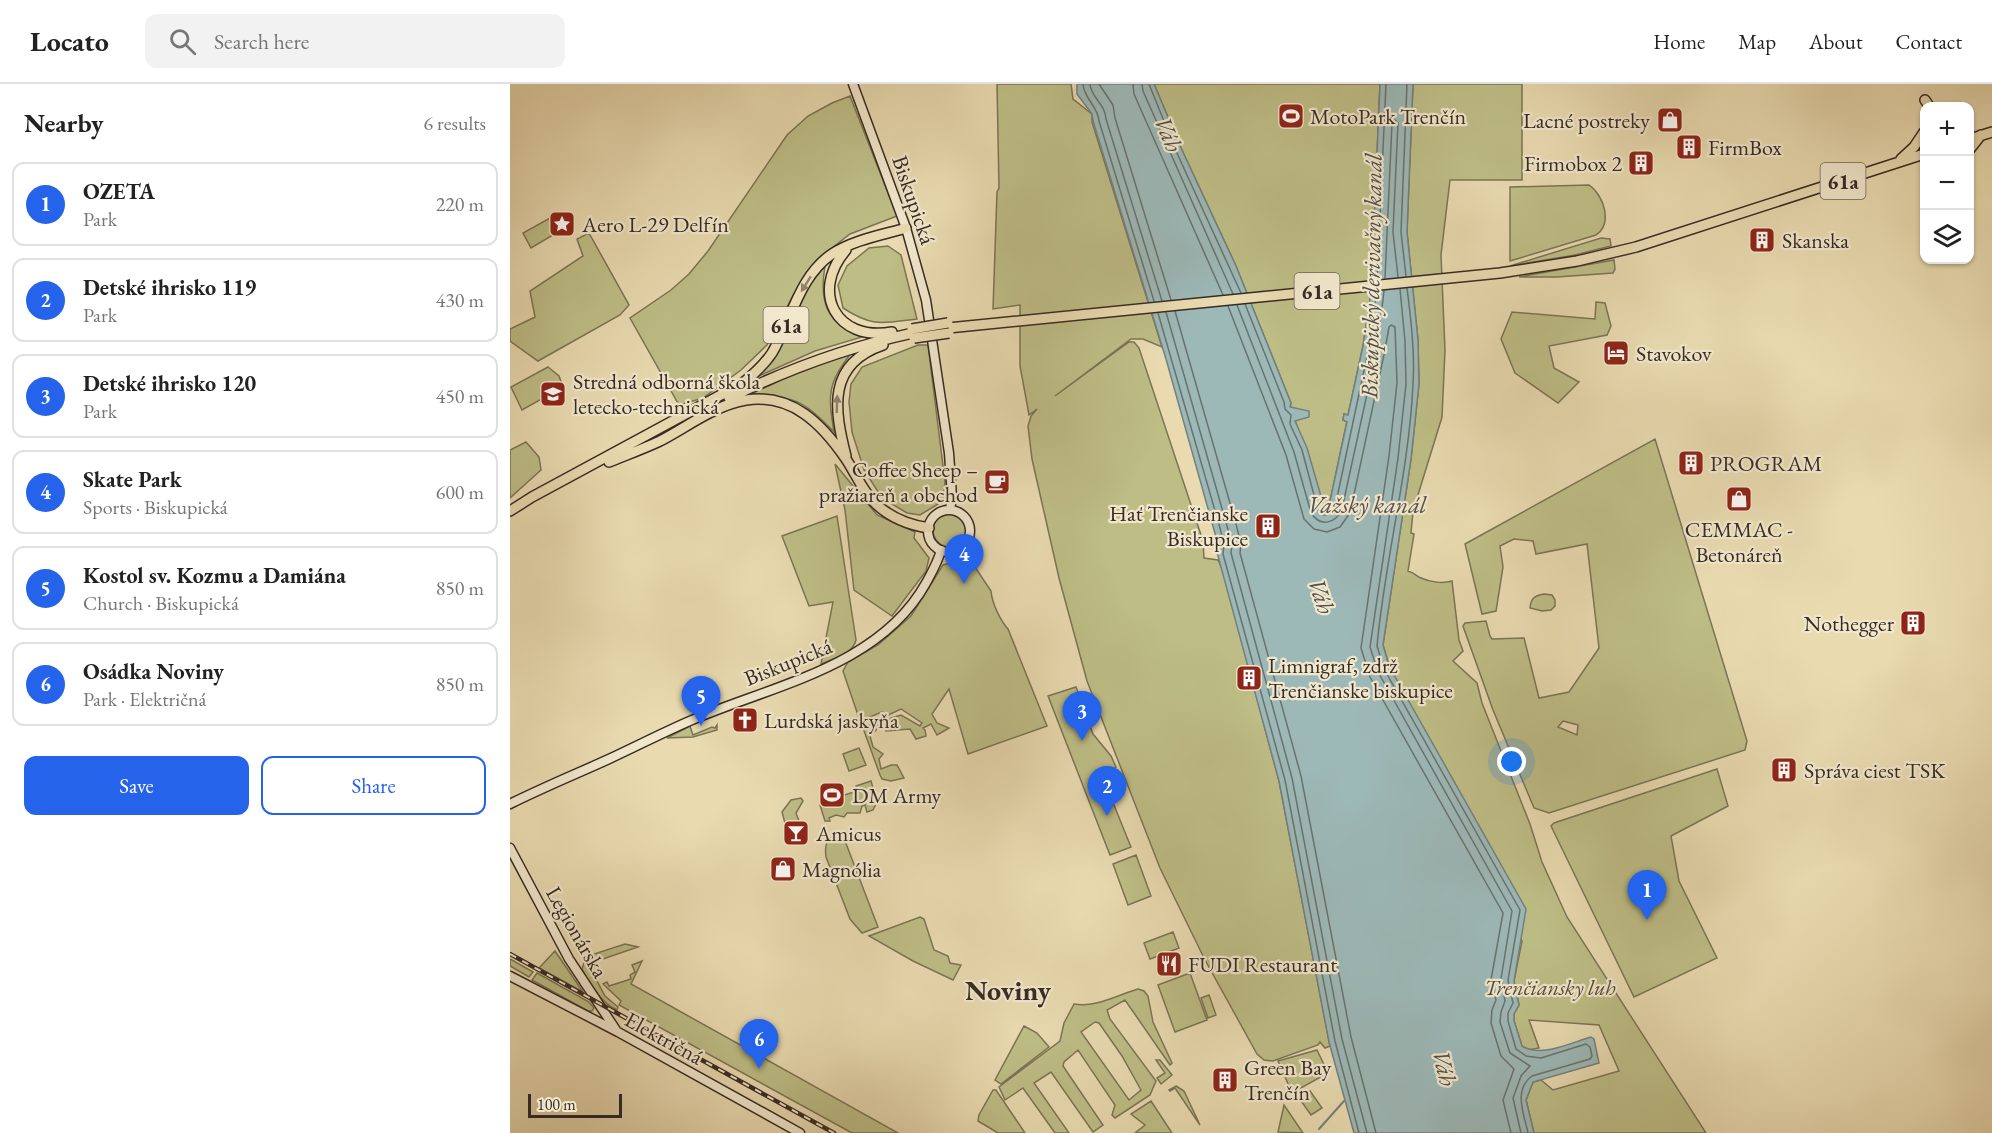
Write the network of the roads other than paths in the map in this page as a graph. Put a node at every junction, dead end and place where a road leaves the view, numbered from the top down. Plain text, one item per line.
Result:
1 (853, 84) edge
2 (1992, 132) edge
3 (1974, 134) edge
4 (1981, 135) junction
5 (1920, 138) edge
6 (1974, 138) edge
7 (1974, 144) edge
8 (1920, 155) edge
9 (1896, 163) junction
10 (906, 228) junction
11 (849, 246) junction
12 (1175, 305) junction
13 (993, 324) junction
14 (913, 333) junction
15 (847, 461) junction
16 (608, 462) junction
17 (950, 510) junction
18 (510, 513) edge
19 (929, 528) junction
20 (941, 550) junction
21 (510, 804) edge
22 (510, 848) edge
23 (510, 976) edge
24 (593, 997) junction
25 (582, 1013) junction
26 (618, 1032) junction
27 (801, 1133) edge

1 - 10 street, Biskupická
2 - 4 main road
3 - 4 main road
4 - 6 main road
4 - 7 main road
5 - 9 main road
8 - 9 main road, 61a
9 - 12 main road, 61a
10 - 11 main road, 61a
10 - 17 street, Biskupická
11 - 14 main road, 61a
11 -> 18 main road, 61a
12 - 13 main road, 61a
12 - 13 main road, 61a
13 - 14 main road, 61a, bridge
15 -> 14 main road, 61a
14 - 16 main road, 61a
15 - 16 main road, 61a
15 - 19 main road, 61a
16 - 18 main road, 61a
17 - 19 street
17 - 20 street
19 - 20 street
20 - 21 street, Biskupická
22 - 24 street, Legionárska
23 - 25 street, Električná
24 - 25 street
24 - 26 street, Legionárska
25 - 26 street, Električná
26 - 27 street, Električná

